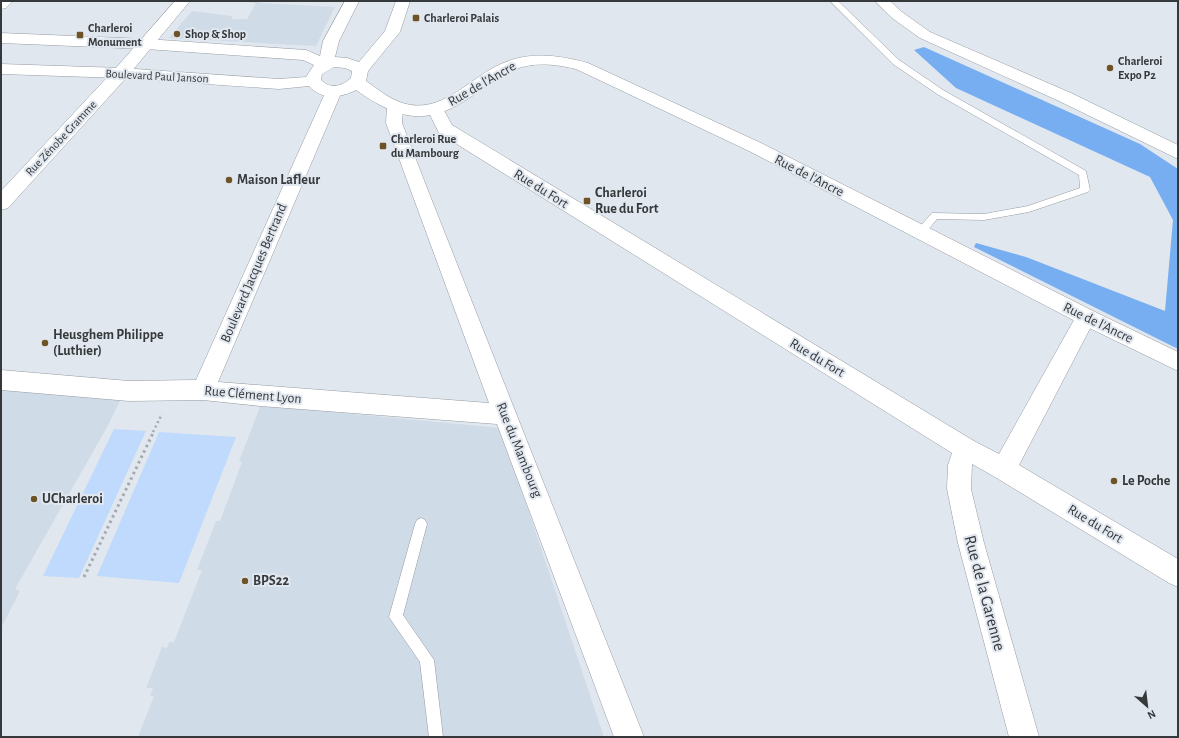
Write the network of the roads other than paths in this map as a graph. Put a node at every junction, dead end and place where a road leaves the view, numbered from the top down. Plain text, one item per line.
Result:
1 (6, 1) edge
2 (183, 1) edge
3 (352, 1) edge
4 (404, 1) edge
5 (834, 1) edge
6 (882, 1) edge
7 (1, 5) edge
8 (1, 38) edge
9 (146, 44) junction
10 (326, 65) junction
11 (1, 68) edge
12 (121, 74) junction
13 (358, 76) junction
14 (313, 81) junction
15 (334, 91) junction
16 (395, 107) junction
17 (435, 109) junction
18 (1178, 153) edge
19 (1, 203) edge
20 (920, 233) junction
21 (1086, 317) junction
22 (1178, 362) edge
23 (1, 380) edge
24 (203, 390) junction
25 (505, 414) junction
26 (966, 449) junction
27 (1004, 469) junction
28 (421, 524) dead end
29 (1178, 574) edge
30 (436, 737) edge
31 (629, 737) edge
32 (1024, 737) edge

1 - 7 street
2 - 9 street, Rue Zénobe Gramme
3 - 10 street
4 - 13 street
5 - 20 lane
6 - 18 street
8 - 9 street
9 - 10 street
9 - 12 street, Rue Zénobe Gramme
10 - 13 street
10 - 14 street
11 - 12 street, Boulevard Paul Janson
12 - 14 street, Boulevard Paul Janson
12 - 19 street, Rue Zénobe Gramme
13 - 15 street
13 - 16 street, Rue de l'Ancre
14 - 15 street
15 - 24 street, Boulevard Jacques Bertrand
16 - 17 street, Rue de l'Ancre
16 - 25 street, Rue du Mambourg
17 - 20 street, Rue de l'Ancre
17 - 26 street, Rue du Fort
20 - 21 street, Rue de l'Ancre
21 - 22 street, Rue de l'Ancre
21 - 27 street
23 - 24 street, Rue Clément Lyon
24 - 25 street, Rue Clément Lyon
25 - 31 street, Rue du Mambourg
26 - 27 street, Rue du Fort
26 - 32 street, Rue de la Garenne
27 - 29 street, Rue du Fort
28 - 30 lane

